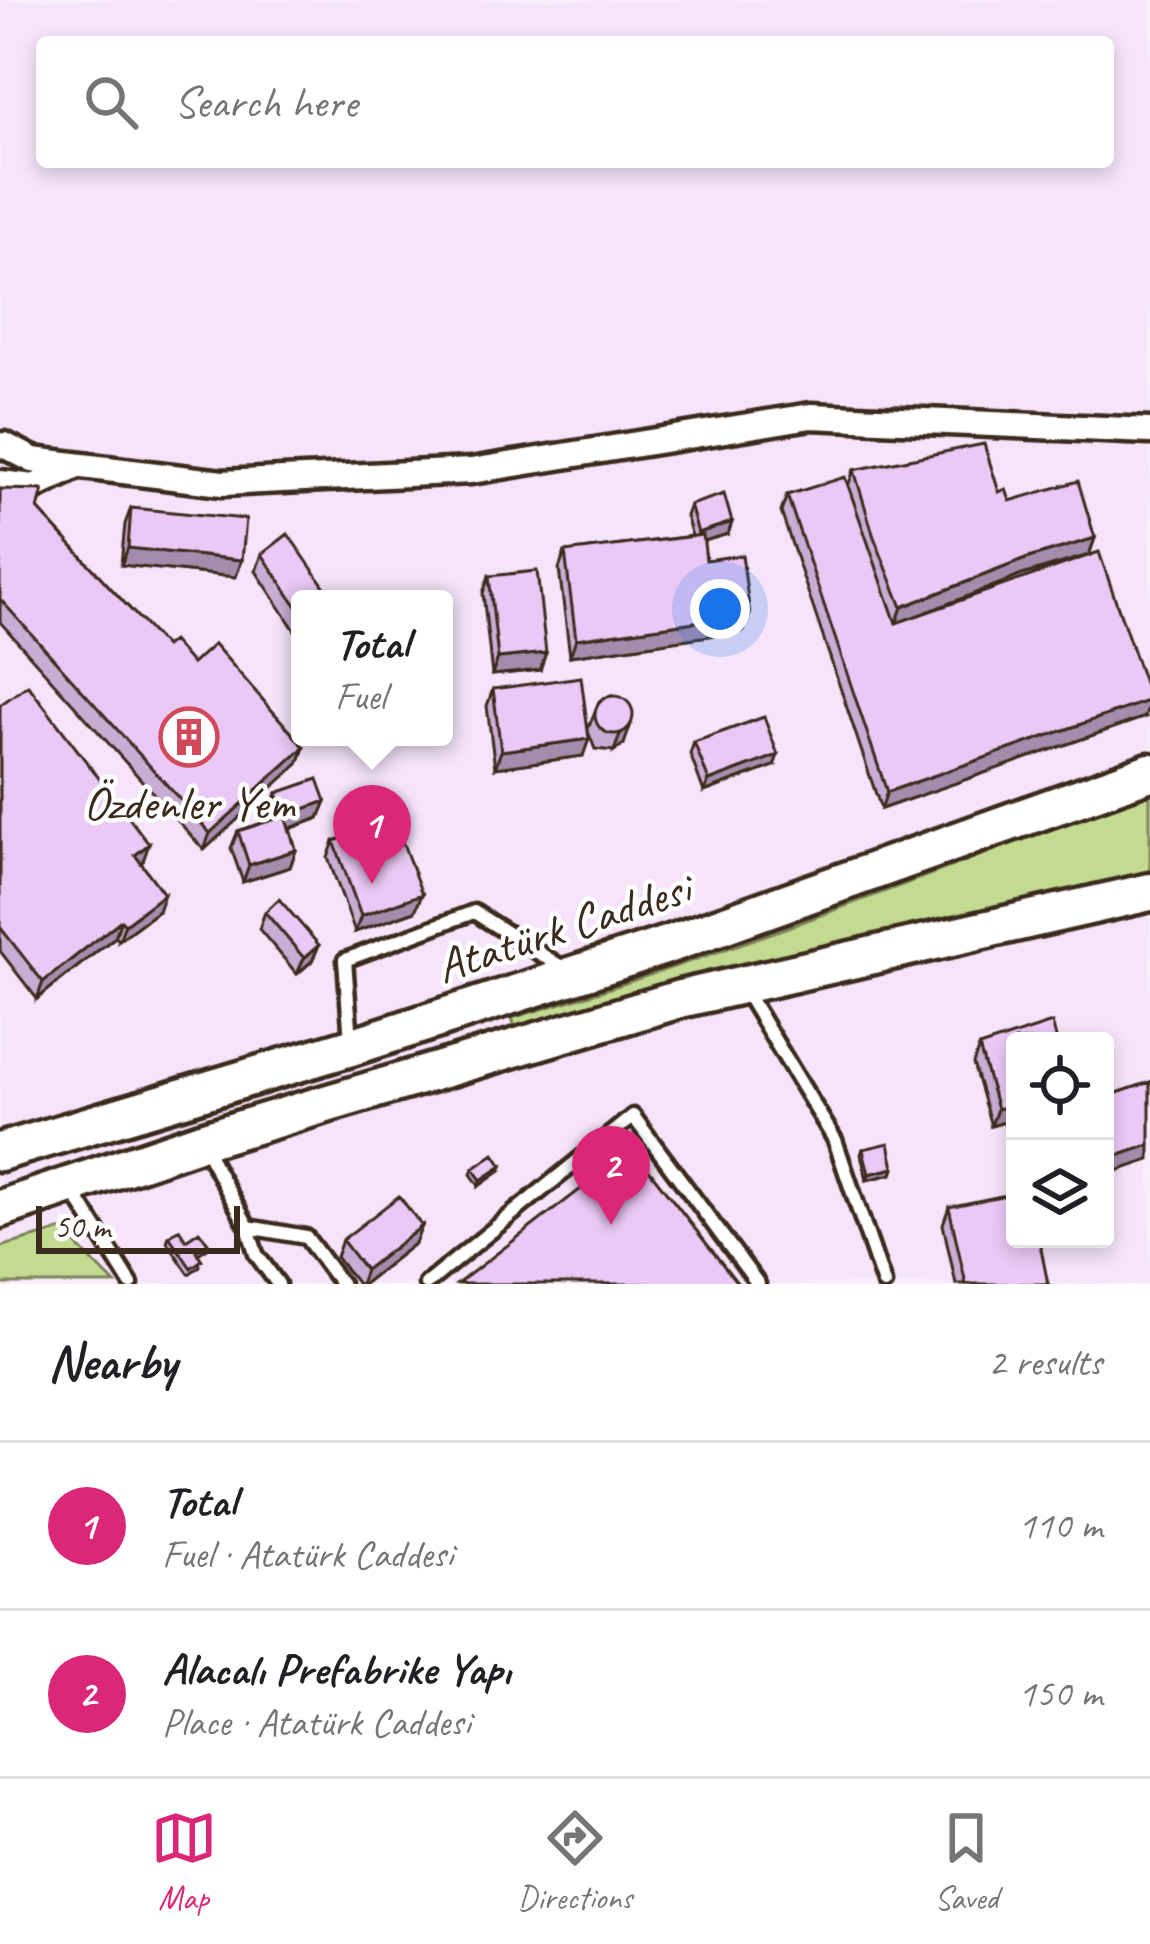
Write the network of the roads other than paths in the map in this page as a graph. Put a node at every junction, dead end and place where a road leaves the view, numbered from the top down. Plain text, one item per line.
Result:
1 (1150, 431) edge
2 (2, 442) edge
3 (79, 465) junction
4 (0, 483) edge
5 (1150, 772) edge
6 (1150, 892) edge
7 (572, 974) junction
8 (743, 987) junction
9 (352, 1047) junction
10 (201, 1141) junction
11 (0, 1152) edge
12 (70, 1187) junction
13 (0, 1209) edge
14 (248, 1227) junction
15 (131, 1284) edge
16 (278, 1284) edge
17 (341, 1284) edge
18 (426, 1284) edge
19 (758, 1284) edge
20 (884, 1284) edge

1 - 3 street
2 - 3 street
3 - 4 street
5 - 7 main road, Atatürk Caddesi
6 - 8 main road, Atatürk Caddesi
7 - 9 main road, Atatürk Caddesi
7 - 9 lane
8 - 10 main road, Atatürk Caddesi
8 - 20 lane
9 - 11 main road, Atatürk Caddesi
10 - 12 main road, Atatürk Caddesi
10 - 14 lane
12 - 13 main road, Atatürk Caddesi
12 - 15 lane
14 - 16 lane
14 - 17 lane
18 - 19 lane

